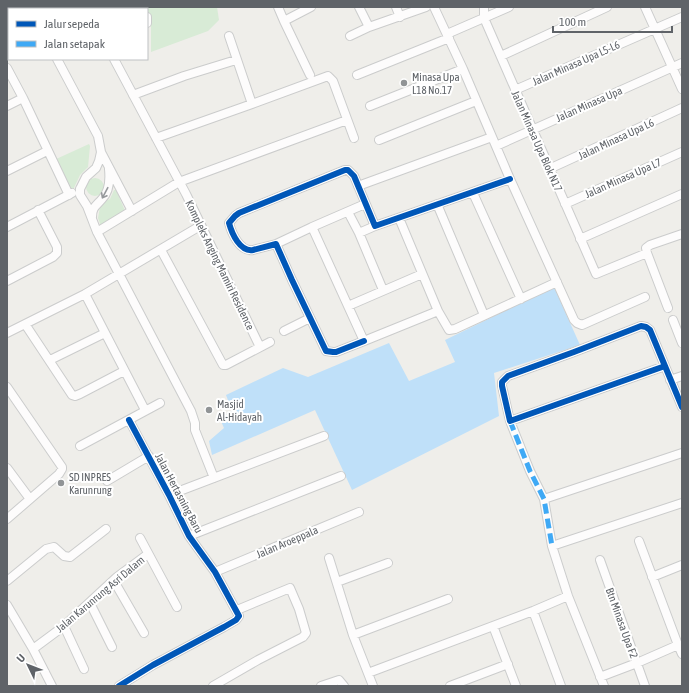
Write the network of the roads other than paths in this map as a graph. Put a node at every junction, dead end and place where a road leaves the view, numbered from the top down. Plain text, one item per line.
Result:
1 (278, 7) edge
2 (311, 7) edge
3 (359, 7) edge
4 (396, 7) edge
5 (426, 7) edge
6 (434, 7) edge
7 (484, 7) edge
8 (509, 7) edge
9 (607, 7) edge
10 (645, 7) edge
11 (400, 17) junction
12 (682, 17) edge
13 (484, 18) junction
14 (284, 21) junction
15 (369, 27) junction
16 (655, 29) junction
17 (229, 36) dead end
18 (350, 36) dead end
19 (448, 36) junction
20 (500, 56) junction
21 (58, 60) edge
22 (115, 60) edge
23 (236, 60) junction
24 (682, 63) edge
25 (7, 68) edge
26 (672, 68) junction
27 (463, 69) junction
28 (310, 75) dead end
29 (357, 75) dead end
30 (682, 89) edge
31 (515, 90) junction
32 (133, 95) junction
33 (23, 98) junction
34 (476, 101) junction
35 (252, 104) junction
36 (7, 106) edge
37 (370, 106) dead end
38 (682, 108) edge
39 (347, 120) junction
40 (532, 130) junction
41 (156, 138) junction
42 (354, 138) dead end
43 (492, 138) junction
44 (379, 140) dead end
45 (496, 146) junction
46 (47, 151) junction
47 (101, 152) junction
48 (682, 152) edge
49 (108, 165) junction
50 (549, 169) junction
51 (7, 171) edge
52 (510, 179) junction
53 (179, 182) junction
54 (358, 186) junction
55 (80, 189) junction
56 (473, 193) junction
57 (682, 194) edge
58 (69, 195) junction
59 (365, 204) junction
60 (437, 204) junction
61 (565, 204) junction
62 (38, 210) junction
63 (132, 211) junction
64 (348, 212) junction
65 (92, 218) junction
66 (399, 218) junction
67 (200, 226) junction
68 (375, 226) junction
69 (7, 227) edge
70 (312, 227) junction
71 (98, 232) junction
72 (359, 233) junction
73 (682, 234) edge
74 (580, 240) junction
75 (276, 244) junction
76 (161, 250) junction
77 (647, 254) junction
78 (119, 274) junction
79 (422, 274) junction
80 (7, 281) edge
81 (557, 282) junction
82 (383, 290) junction
83 (85, 294) junction
84 (645, 298) dead end
85 (521, 299) junction
86 (348, 306) junction
87 (668, 308) dead end
88 (438, 311) junction
89 (484, 315) junction
90 (310, 318) junction
91 (673, 320) dead end
92 (25, 324) junction
93 (284, 331) dead end
94 (7, 333) edge
95 (105, 333) junction
96 (364, 341) junction
97 (270, 342) dead end
98 (682, 343) edge
99 (260, 347) junction
100 (50, 360) junction
101 (665, 366) junction
102 (124, 371) junction
103 (682, 376) edge
104 (670, 380) junction
105 (7, 387) edge
106 (160, 403) dead end
107 (682, 407) edge
108 (145, 410) junction
109 (129, 420) junction
110 (510, 421) junction
111 (324, 436) dead end
112 (80, 446) dead end
113 (682, 453) edge
114 (149, 456) junction
115 (7, 468) edge
116 (340, 476) dead end
117 (214, 478) junction
118 (107, 481) dead end
119 (169, 495) junction
120 (30, 499) junction
121 (544, 499) junction
122 (682, 503) edge
123 (359, 512) dead end
124 (7, 519) edge
125 (106, 529) dead end
126 (189, 536) junction
127 (140, 538) dead end
128 (639, 541) dead end
129 (552, 546) junction
130 (148, 554) junction
131 (329, 558) dead end
132 (600, 560) dead end
133 (388, 563) dead end
134 (682, 565) edge
135 (215, 572) junction
136 (652, 577) junction
137 (7, 581) edge
138 (114, 581) junction
139 (337, 582) junction
140 (568, 596) junction
141 (448, 599) dead end
142 (90, 604) junction
143 (7, 605) edge
144 (177, 607) dead end
145 (533, 612) junction
146 (238, 613) junction
147 (64, 626) junction
148 (493, 626) junction
149 (144, 633) dead end
150 (353, 635) junction
151 (678, 645) junction
152 (112, 647) dead end
153 (33, 649) junction
154 (682, 654) edge
155 (637, 663) junction
156 (508, 664) junction
157 (84, 669) dead end
158 (368, 673) junction
159 (600, 677) junction
160 (52, 686) edge
161 (119, 686) edge
162 (213, 686) edge
163 (321, 686) edge
164 (344, 686) edge
165 (373, 686) edge
166 (450, 686) edge
167 (516, 686) edge
168 (561, 686) edge
169 (604, 686) edge
170 (645, 686) edge

1 - 14 street
2 - 14 street
3 - 15 street
4 - 11 street
5 - 11 street
6 - 19 street
7 - 13 street, Jalan Minasa Upa Blok N17
8 - 13 street
9 - 20 street
10 - 16 street
11 - 15 street
12 - 16 street, Jalan Minasa Upa L5-L6
13 - 19 street
13 - 20 street, Jalan Minasa Upa Blok N17
14 - 28 street
15 - 18 street
16 - 26 street
16 - 31 street, Jalan Minasa Upa L5-L6
17 - 23 street
19 - 27 street
19 - 29 street
20 - 31 street, Jalan Minasa Upa Blok N17
21 - 47 street
22 - 32 street, Kompleks Anging Mamiri Residence
23 - 32 street
23 - 35 street
24 - 26 street, Jalan Minasa Upa
25 - 33 street
26 - 30 street
26 - 40 street, Jalan Minasa Upa
27 - 34 street
27 - 37 street
31 - 40 street, Jalan Minasa Upa Blok N17
32 - 41 street, Kompleks Anging Mamiri Residence
33 - 36 street
33 - 46 street
34 - 43 street
34 - 44 street
35 - 39 street
35 - 41 street
38 - 50 street, Jalan Minasa Upa L6
39 - 42 street
39 - 53 street
40 - 45 street, Jalan Minasa Upa
40 - 50 street, Jalan Minasa Upa Blok N17
41 - 53 street, Kompleks Anging Mamiri Residence
43 - 45 street
43 - 54 street
45 - 52 street
46 - 51 street
46 - 58 street
47 - 49 street
47 - 55 street
48 - 61 street, Jalan Minasa Upa L7
49 - 63 street
49 -> 65 street
50 - 61 street, Jalan Minasa Upa Blok N17
52 - 56 street
52 - 81 street
53 - 63 street
53 - 67 street, Kompleks Anging Mamiri Residence
54 - 59 street
54 - 75 street
55 - 58 street
55 - 65 street
56 - 60 street
56 - 85 street
57 - 74 street
58 - 62 street
59 - 64 street
59 - 68 street
60 - 66 street
60 - 89 street
61 - 74 street, Jalan Minasa Upa Blok N17
62 - 69 street
62 - 80 street
63 - 71 street
64 - 70 street
64 - 72 street
65 - 71 street
66 - 68 street
66 - 79 street
67 - 76 street
67 - 99 street, Kompleks Anging Mamiri Residence
68 - 72 street
70 - 75 street
70 - 86 street
71 - 78 street
72 - 82 street
73 - 77 street
74 - 77 street, Jalan Minasa Upa Blok N17
75 - 90 street
76 - 78 street
76 - 99 street
77 - 87 street
78 - 83 street
78 - 117 street
79 - 82 street
79 - 88 street
81 - 84 street
81 - 85 street
82 - 86 street
83 - 92 street
83 - 95 street
85 - 89 street
86 - 96 street
88 - 89 street
88 - 96 street
90 - 93 street
90 - 96 street
91 - 98 street
92 - 94 street
92 - 100 street
95 - 100 street
95 - 102 street
97 - 99 street
100 - 102 street
101 - 104 street
101 - 110 street
101 - 110 street
102 - 108 street
103 - 104 street
104 - 107 street
105 - 120 street
106 - 108 street
108 - 109 street
109 - 112 street
109 - 114 street, Jalan Hertasning Baru
110 - 121 street
111 - 117 street
113 - 121 street
114 - 118 street
114 - 119 street, Jalan Hertasning Baru
115 - 120 street
116 - 126 street
117 - 119 street
119 - 126 street, Jalan Hertasning Baru
120 - 124 street
121 - 129 street
122 - 129 street
123 - 135 street, Jalan Aroeppala
125 - 137 street
126 - 135 street, Jalan Hertasning Baru
127 - 130 street
128 - 136 street
129 - 140 street
130 - 138 street, Jalan Karunrung Asri Dalam
130 - 144 street
131 - 139 street
132 - 155 street, Btn Minasa Upa F2
133 - 139 street
134 - 136 street
135 - 146 street, Jalan Hertasning Baru
136 - 151 street
138 - 142 street, Jalan Karunrung Asri Dalam
138 - 149 street
139 - 150 street
140 - 145 street
140 - 159 street
141 - 150 street
142 - 147 street, Jalan Karunrung Asri Dalam
142 - 152 street
143 - 153 street
145 - 148 street
145 - 168 street
146 - 161 street
146 - 162 street
147 - 153 street, Jalan Karunrung Asri Dalam
147 - 157 street
148 - 156 street
148 - 158 street
150 - 158 street
151 - 154 street
151 - 155 street
153 - 160 street
155 - 159 street
155 - 170 street, Btn Minasa Upa F2
156 - 166 street
156 - 167 street
158 - 165 street
159 - 169 street
163 - 164 street

